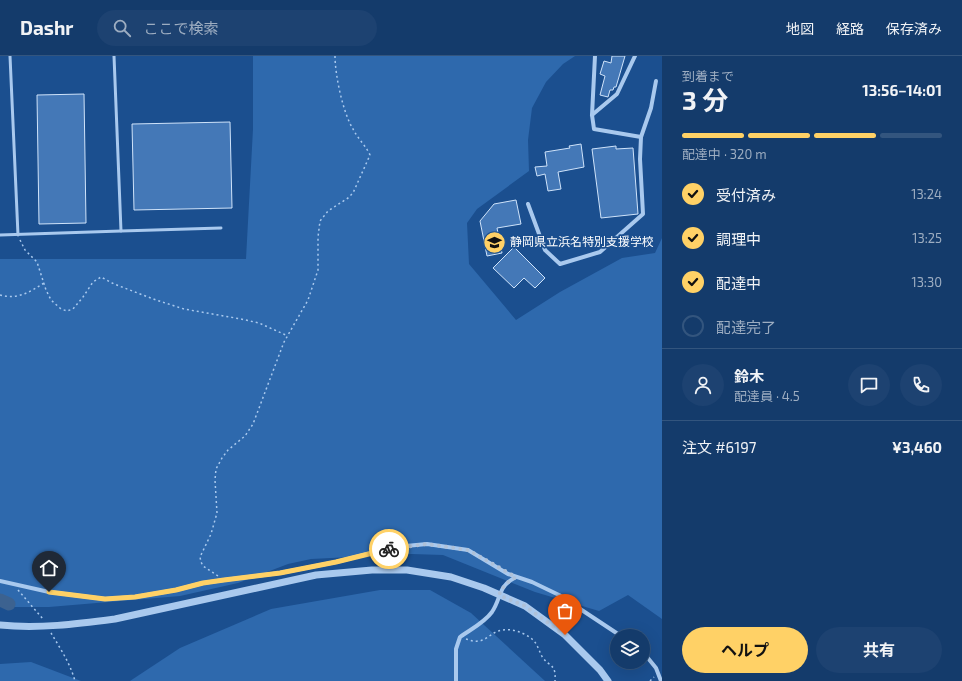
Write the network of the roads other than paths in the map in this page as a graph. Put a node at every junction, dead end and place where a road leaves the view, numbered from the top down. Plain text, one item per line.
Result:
1 (10, 56) edge
2 (114, 56) edge
3 (595, 56) edge
4 (635, 56) edge
5 (656, 81) dead end
6 (592, 115) junction
7 (641, 137) junction
8 (528, 204) dead end
9 (221, 228) dead end
10 (121, 231) junction
11 (0, 235) edge
12 (18, 235) junction
13 (516, 577) junction
14 (0, 581) edge
15 (499, 595) junction
16 (0, 625) edge
17 (610, 629) edge
18 (650, 661) edge
19 (456, 681) edge
20 (608, 681) edge
21 (662, 681) edge

1 - 12 lane
2 - 10 lane
3 - 6 street
4 - 6 street
5 - 7 street
6 - 7 street
7 - 8 street
9 - 10 lane
10 - 12 lane
11 - 12 lane
13 - 14 street
13 - 15 street
13 - 17 street
15 - 16 street
15 - 19 street
15 - 20 street
18 - 21 street

